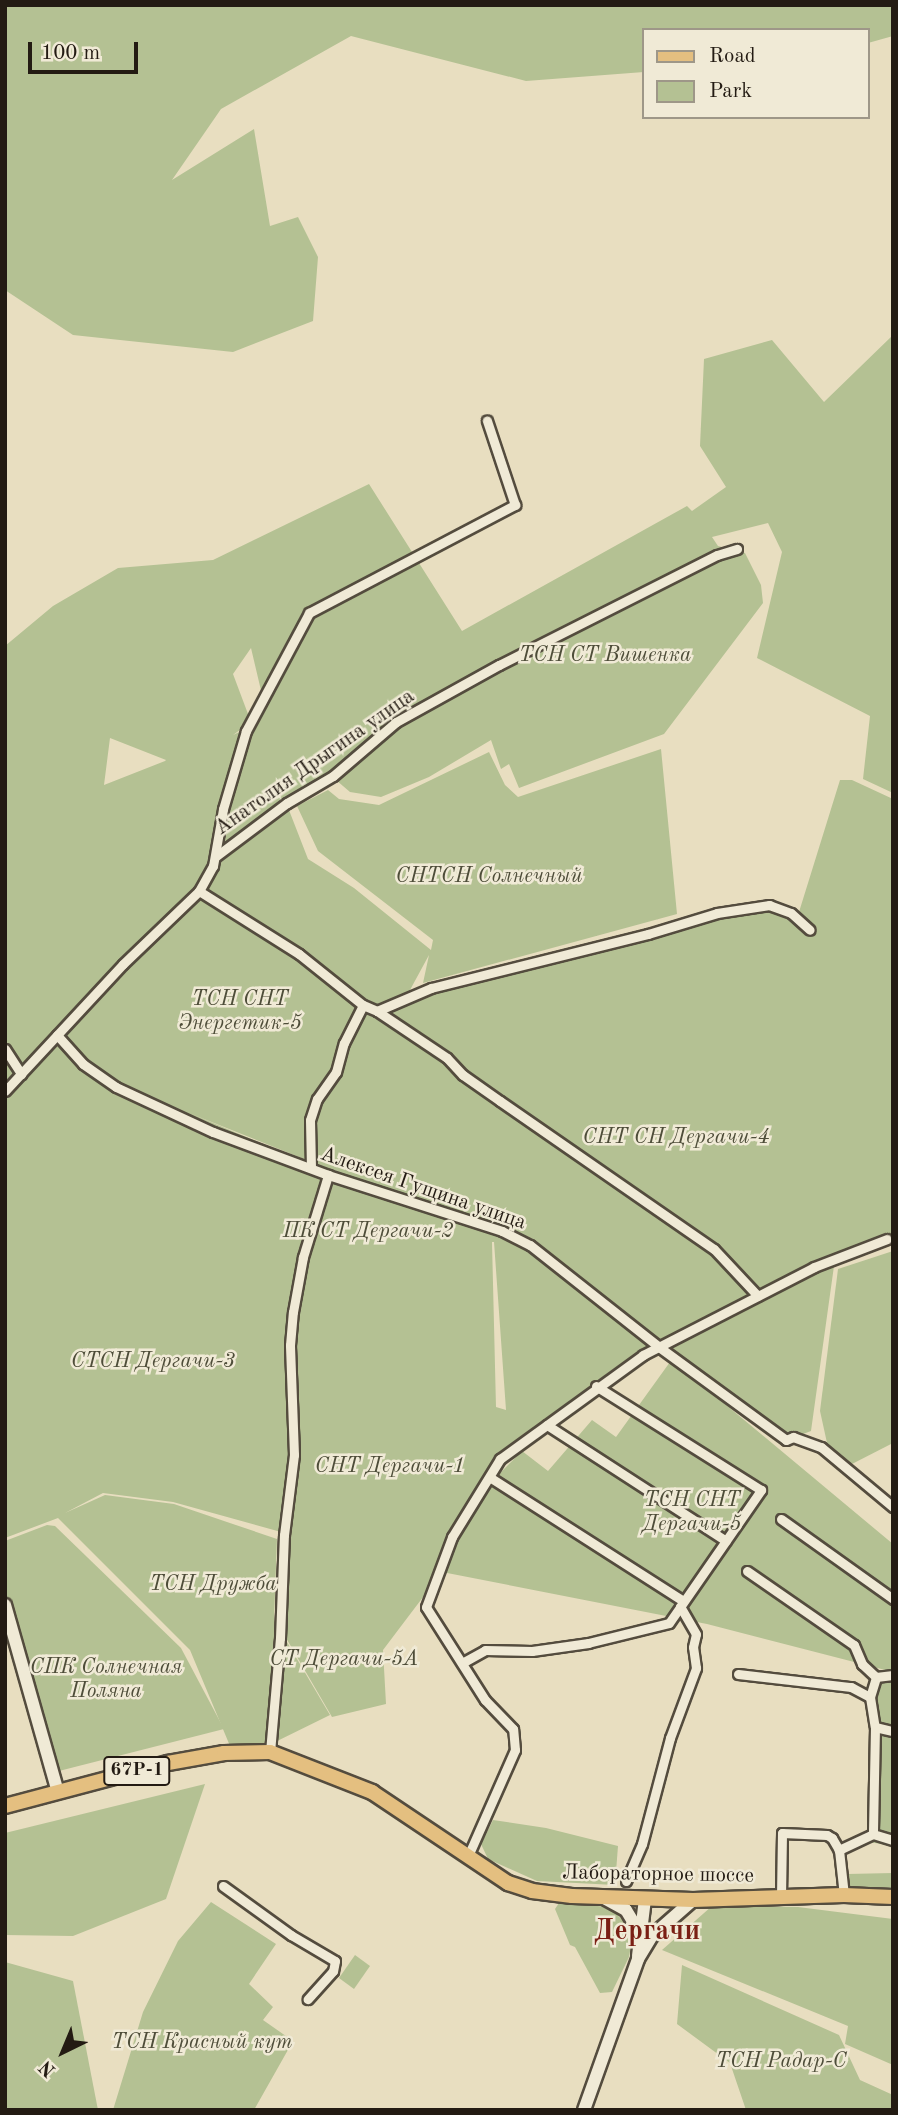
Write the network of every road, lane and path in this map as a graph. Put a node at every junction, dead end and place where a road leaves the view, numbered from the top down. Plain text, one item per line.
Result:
1 (487, 421) dead end
2 (737, 550) dead end
3 (215, 856) junction
4 (199, 891) junction
5 (810, 930) dead end
6 (363, 1005) junction
7 (377, 1011) junction
8 (57, 1035) junction
9 (5, 1049) edge
10 (21, 1074) junction
11 (5, 1091) edge
12 (311, 1168) junction
13 (328, 1175) junction
14 (887, 1239) dead end
15 (758, 1296) junction
16 (659, 1347) junction
17 (596, 1387) junction
18 (547, 1425) junction
19 (491, 1478) junction
20 (893, 1507) edge
21 (781, 1519) dead end
22 (726, 1541) junction
23 (747, 1571) dead end
24 (893, 1600) edge
25 (682, 1603) junction
26 (6, 1612) edge
27 (462, 1663) junction
28 (738, 1674) dead end
29 (893, 1675) edge
30 (876, 1676) junction
31 (870, 1698) junction
32 (875, 1727) junction
33 (893, 1731) edge
34 (270, 1752) junction
35 (58, 1791) junction
36 (5, 1806) edge
37 (873, 1834) junction
38 (893, 1840) edge
39 (839, 1850) junction
40 (468, 1856) junction
41 (626, 1881) dead end
42 (223, 1886) dead end
43 (844, 1895) junction
44 (601, 1897) junction
45 (781, 1897) junction
46 (893, 1898) edge
47 (693, 1900) junction
48 (649, 1903) junction
49 (661, 1921) junction
50 (645, 1934) junction
51 (308, 2000) dead end
52 (584, 2110) edge

1 - 3 street
2 - 3 street, Анатолия Дрыгина улица
3 - 4 street
4 - 6 street
4 - 8 street
5 - 7 street
6 - 7 street
6 - 12 street
7 - 15 street
8 - 10 street
8 - 12 street, Алексея Гущина улица
9 - 10 street
10 - 11 street
12 - 13 street, Алексея Гущина улица
13 - 16 street, Алексея Гущина улица
13 - 34 street
14 - 15 street
15 - 16 street
16 - 17 street
16 - 20 street, Алексея Гущина улица
17 - 18 street
17 - 22 street
18 - 19 street
18 - 22 street
19 - 25 street
19 - 27 street
21 - 24 street
22 - 25 street
23 - 30 street
25 - 27 street
25 - 41 street
26 - 35 main road
27 - 40 street
28 - 31 street
29 - 30 street
30 - 31 street
31 - 32 street
32 - 33 street
32 - 37 street
34 - 35 main road, Лабораторное шоссе / 67Р-1
34 - 40 main road, Лабораторное шоссе / 67Р-1
35 - 36 main road, Лабораторное шоссе / 67Р-1
37 - 38 street
37 - 39 street
39 - 43 street
39 - 45 street
40 - 44 main road, Лабораторное шоссе / 67Р-1
42 - 51 street
43 - 45 main road, Лабораторное шоссе / 67Р-1
43 - 46 main road, Лабораторное шоссе / 67Р-1
44 - 48 main road, Лабораторное шоссе / 67Р-1
44 - 50 main road
45 - 47 main road, Лабораторное шоссе / 67Р-1
47 - 48 main road, Лабораторное шоссе / 67Р-1
47 - 50 main road
48 - 49 main road
48 - 49 main road
48 - 50 main road
49 - 50 main road
50 - 52 main road

